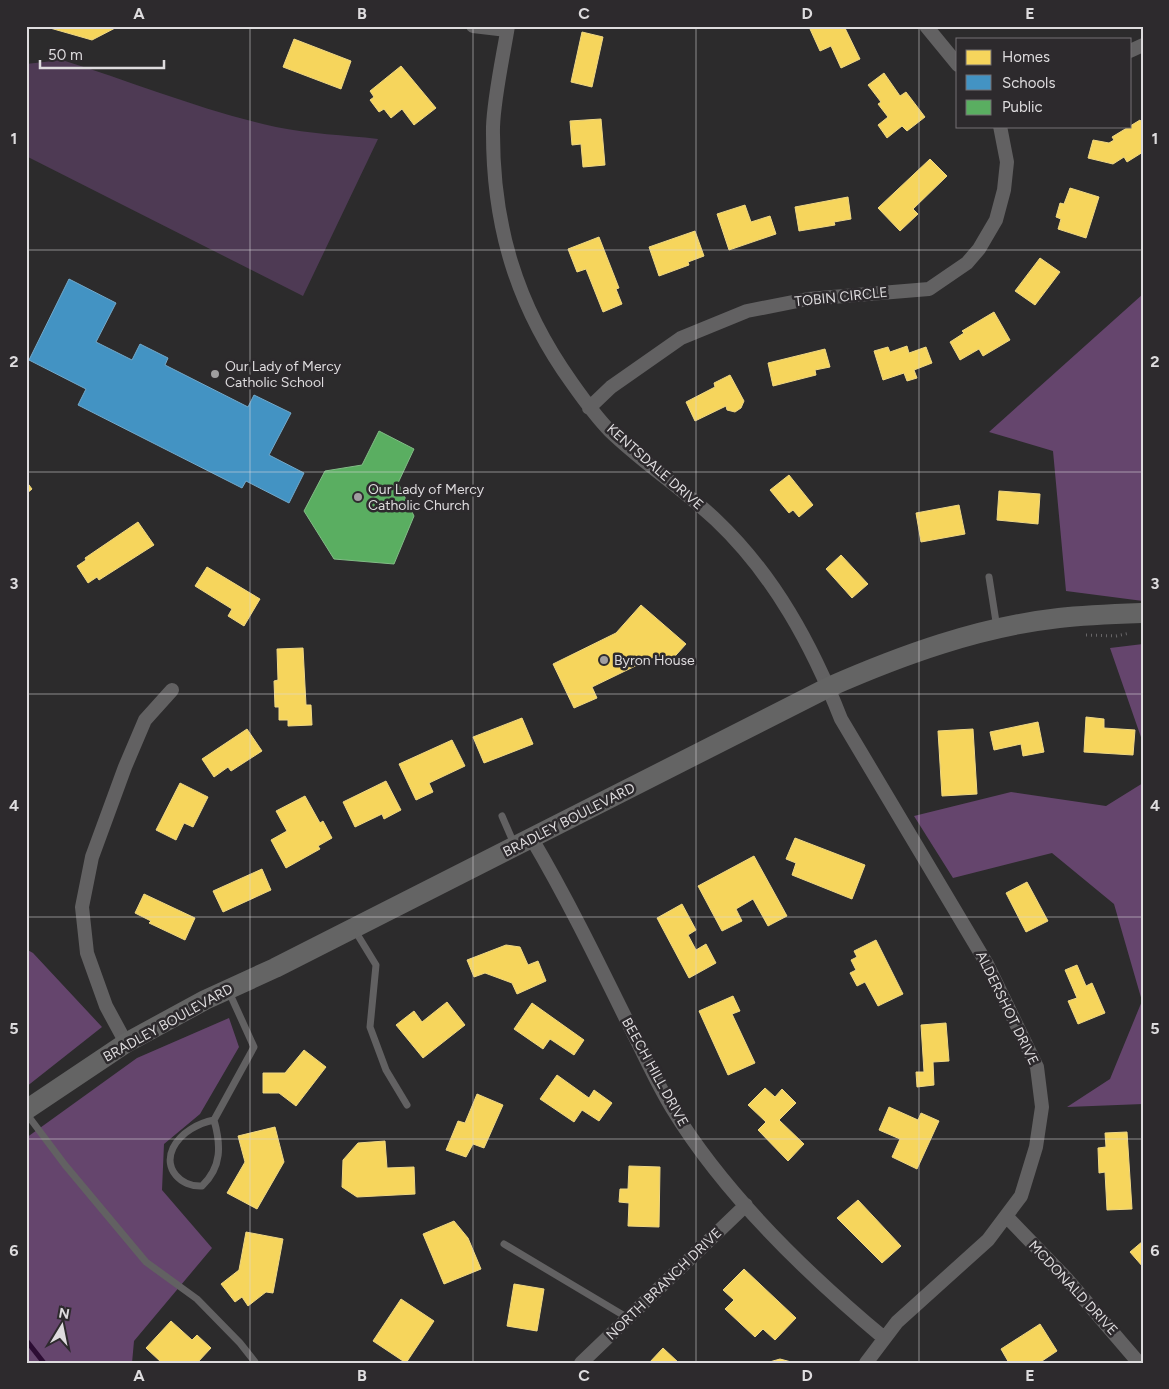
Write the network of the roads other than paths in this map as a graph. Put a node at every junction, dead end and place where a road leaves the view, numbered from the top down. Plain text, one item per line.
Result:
1 (473, 26) edge
2 (926, 26) edge
3 (507, 28) edge
4 (956, 62) edge
5 (1000, 128) edge
6 (590, 408) junction
7 (989, 577) dead end
8 (1143, 613) edge
9 (997, 629) junction
10 (829, 687) junction
11 (172, 690) dead end
12 (502, 816) dead end
13 (524, 843) junction
14 (354, 929) junction
15 (228, 989) junction
16 (126, 1043) junction
17 (406, 1105) dead end
18 (26, 1111) edge
19 (214, 1120) junction
20 (746, 1205) junction
21 (1006, 1216) junction
22 (504, 1244) dead end
23 (628, 1318) junction
24 (884, 1338) junction
25 (255, 1362) edge
26 (581, 1363) edge
27 (866, 1363) edge
28 (1139, 1363) edge

1 - 3 street
2 - 4 street
3 - 6 street, KENTSDALE DRIVE
5 - 6 street, TOBIN CIRCLE
6 - 10 street, KENTSDALE DRIVE
7 - 9 lane
8 - 9 main road, BRADLEY BOULEVARD
9 - 10 main road, BRADLEY BOULEVARD
10 - 13 main road, BRADLEY BOULEVARD
10 - 21 street, ALDERSHOT DRIVE
11 - 16 street
12 - 13 lane
13 - 14 main road, BRADLEY BOULEVARD
13 - 20 street, BEECH HILL DRIVE
14 - 15 main road, BRADLEY BOULEVARD
14 - 17 lane
15 - 16 main road, BRADLEY BOULEVARD
15 - 19 lane
16 - 18 main road, BRADLEY BOULEVARD
18 - 25 lane
19 - 19 lane
20 - 23 street, NORTH BRANCH DRIVE
20 - 24 street, BEECH HILL DRIVE
21 - 24 street, ALDERSHOT DRIVE
21 - 28 street, MCDONALD DRIVE
22 - 23 lane
23 - 26 street, NORTH BRANCH DRIVE
24 - 27 street, ALDERSHOT DRIVE

